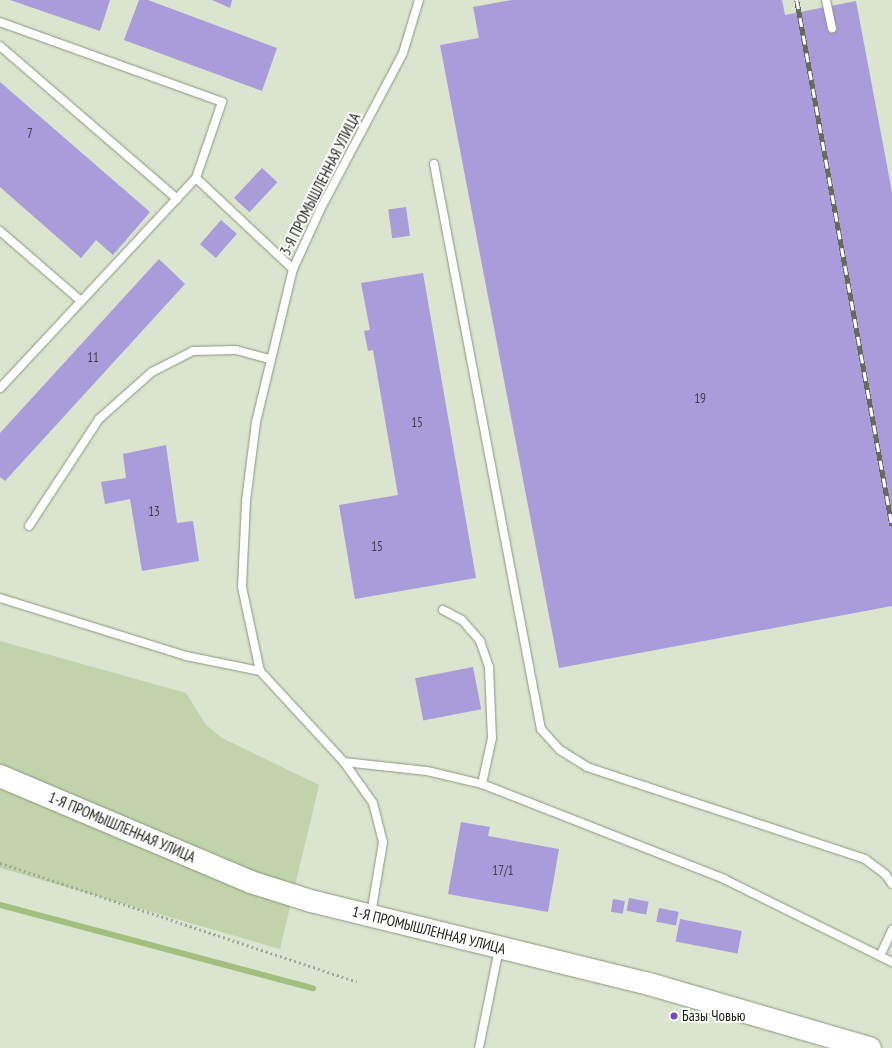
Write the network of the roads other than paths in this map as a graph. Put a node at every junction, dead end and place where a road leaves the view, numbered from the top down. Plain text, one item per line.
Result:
1 (419, 0) edge
2 (826, 0) edge
3 (0, 22) edge
4 (832, 28) dead end
5 (0, 46) edge
6 (434, 164) dead end
7 (196, 178) junction
8 (177, 199) junction
9 (0, 231) edge
10 (293, 269) junction
11 (81, 302) junction
12 (269, 359) junction
13 (0, 388) edge
14 (29, 526) dead end
15 (0, 598) edge
16 (443, 610) dead end
17 (260, 671) junction
18 (344, 762) junction
19 (0, 776) edge
20 (482, 784) junction
21 (892, 884) edge
22 (371, 915) junction
23 (892, 930) edge
24 (500, 948) junction
25 (880, 956) junction
26 (892, 962) edge
27 (479, 1048) edge
28 (870, 1048) edge

1 - 10 lane, 3-Я ПРОМЫШЛЕННАЯ УЛИЦА
2 - 4 lane
3 - 7 lane
5 - 8 lane
6 - 21 lane
7 - 8 lane
7 - 10 lane
8 - 11 lane
9 - 11 lane
10 - 12 lane, 3-Я ПРОМЫШЛЕННАЯ УЛИЦА
11 - 13 lane
12 - 14 lane
12 - 17 lane, 3-Я ПРОМЫШЛЕННАЯ УЛИЦА
15 - 17 lane
16 - 20 lane
17 - 18 lane
18 - 20 lane
18 - 22 lane
19 - 22 main road, 1-Я ПРОМЫШЛЕННАЯ УЛИЦА
20 - 25 lane
22 - 24 main road, 1-Я ПРОМЫШЛЕННАЯ УЛИЦА
23 - 25 lane
24 - 27 lane
24 - 28 main road, 1-Я ПРОМЫШЛЕННАЯ УЛИЦА
25 - 26 lane

